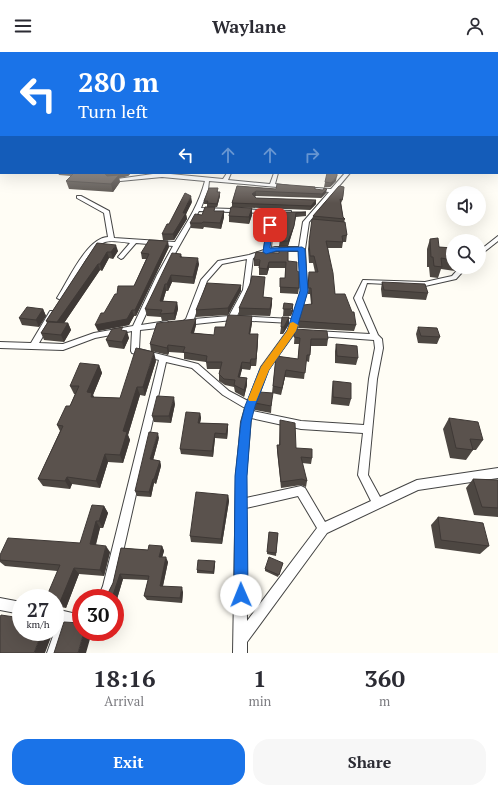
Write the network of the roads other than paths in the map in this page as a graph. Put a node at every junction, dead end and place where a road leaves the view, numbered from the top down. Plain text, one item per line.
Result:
1 (162, 174) edge
2 (195, 174) edge
3 (228, 174) edge
4 (276, 174) edge
5 (347, 174) edge
6 (193, 178) junction
7 (225, 180) junction
8 (110, 181) edge
9 (207, 181) junction
10 (272, 185) junction
11 (291, 187) edge
12 (298, 187) edge
13 (333, 191) junction
14 (79, 197) dead end
15 (196, 209) junction
16 (272, 212) junction
17 (292, 212) edge
18 (498, 238) edge
19 (111, 240) junction
20 (134, 241) junction
21 (177, 244) junction
22 (486, 248) edge
23 (302, 249) junction
24 (266, 252) junction
25 (121, 257) dead end
26 (250, 257) junction
27 (458, 274) edge
28 (232, 318) junction
29 (295, 321) junction
30 (189, 322) junction
31 (136, 328) junction
32 (299, 332) junction
33 (375, 336) junction
34 (0, 345) edge
35 (33, 346) junction
36 (164, 358) junction
37 (249, 410) junction
38 (368, 429) junction
39 (498, 473) edge
40 (378, 503) junction
41 (240, 504) junction
42 (323, 529) junction
43 (108, 589) edge
44 (0, 604) edge
45 (12, 606) edge
46 (241, 640) junction
47 (56, 641) edge
48 (54, 653) edge
49 (240, 653) edge

1 - 6 street
1 - 8 street
2 - 6 street
3 - 7 street
4 - 10 street
5 - 13 street
6 - 9 street
7 - 9 street
7 - 10 street
9 - 15 street
10 - 11 street
12 - 13 street
13 - 23 street
14 - 19 street
15 - 16 street
15 - 21 street
16 - 17 street
16 - 24 street
18 - 22 street
19 - 20 street
19 - 35 street
20 - 21 street
20 - 25 street
21 - 31 street
23 - 24 street
23 - 29 street
24 - 26 street
26 - 28 street
26 - 30 street
27 - 33 street
28 - 29 street
28 - 30 street
29 - 32 street
30 - 31 street
31 - 35 street
31 - 36 street
32 - 33 street
32 - 37 street
33 - 38 street
34 - 35 street
36 - 37 street
36 - 43 street
37 - 38 street
37 - 41 street
38 - 40 street
39 - 40 street
40 - 42 street
41 - 42 street
41 - 46 street
42 - 46 street
44 - 45 street
46 - 49 street
47 - 48 street

